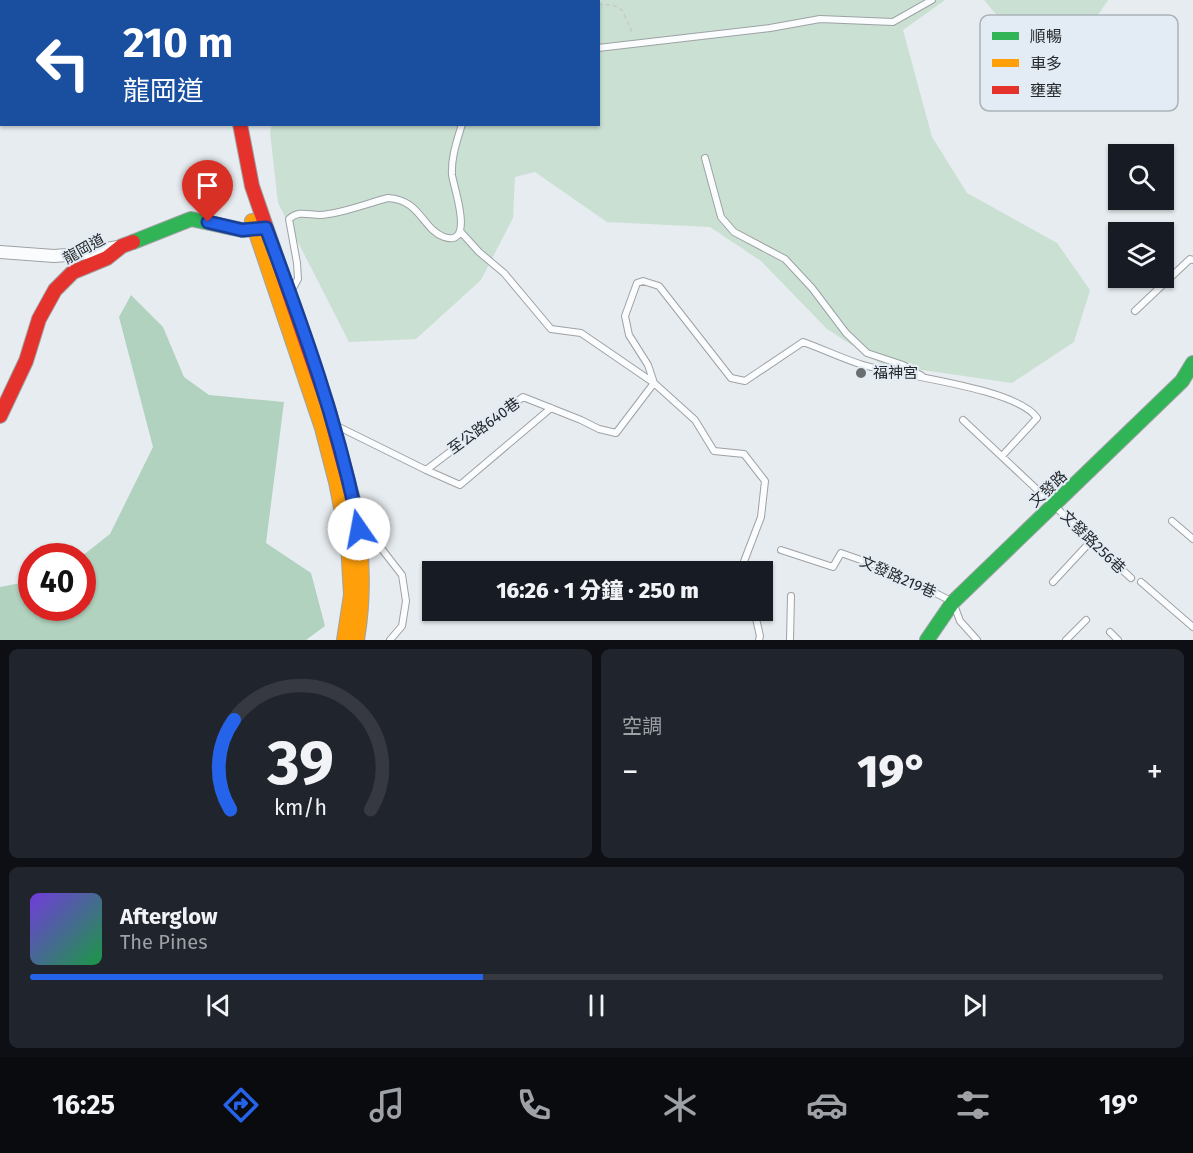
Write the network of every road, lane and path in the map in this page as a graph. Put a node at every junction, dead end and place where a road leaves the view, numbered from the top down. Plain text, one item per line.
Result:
1 (932, 0) edge
2 (600, 4) edge
3 (636, 44) junction
4 (600, 48) edge
5 (230, 126) edge
6 (240, 126) edge
7 (461, 126) edge
8 (705, 158) dead end
9 (260, 229) junction
10 (460, 231) junction
11 (122, 246) junction
12 (0, 252) edge
13 (1193, 260) edge
14 (283, 294) junction
15 (1135, 311) dead end
16 (1193, 363) edge
17 (927, 379) junction
18 (654, 382) junction
19 (551, 408) junction
20 (0, 416) edge
21 (963, 420) dead end
22 (328, 426) junction
23 (1002, 456) junction
24 (426, 470) junction
25 (1055, 506) junction
26 (1172, 521) dead end
27 (1193, 539) edge
28 (1092, 540) junction
29 (355, 543) junction
30 (781, 550) dead end
31 (744, 561) edge
32 (1131, 578) dead end
33 (1053, 582) dead end
34 (1141, 582) dead end
35 (791, 596) dead end
36 (953, 602) junction
37 (1086, 620) dead end
38 (757, 621) edge
39 (1193, 627) edge
40 (1110, 632) dead end
41 (344, 640) edge
42 (357, 640) edge
43 (390, 640) edge
44 (759, 640) edge
45 (790, 640) edge
46 (927, 640) edge
47 (977, 640) edge
48 (1066, 640) edge
49 (1118, 640) edge

1 - 3 lane
2 - 3 path
3 - 4 lane
5 - 9 street
6 - 9 street
7 - 10 lane
8 - 17 lane
9 - 11 street, 龍岡道
9 - 14 street
10 - 14 lane
10 - 18 lane
11 - 12 street
11 - 20 street, 龍岡道
13 - 15 lane
14 - 22 street
16 - 25 street, 文發路
17 - 18 lane
17 - 23 lane
18 - 19 lane, 至公路640巷
18 - 31 lane
19 - 24 lane, 至公路640巷
19 - 24 lane
21 - 23 lane, 文發路256巷
22 - 24 lane
22 - 29 street
23 - 25 lane, 文發路256巷
25 - 28 lane, 文發路256巷
25 - 36 street, 文發路
26 - 27 lane
28 - 32 lane, 文發路256巷
28 - 33 lane
29 - 41 street
29 - 42 street
29 - 43 lane
30 - 36 lane, 文發路219巷
34 - 39 lane
35 - 45 lane
36 - 46 street, 文發路
36 - 47 lane
37 - 48 lane
38 - 44 lane
40 - 49 lane

